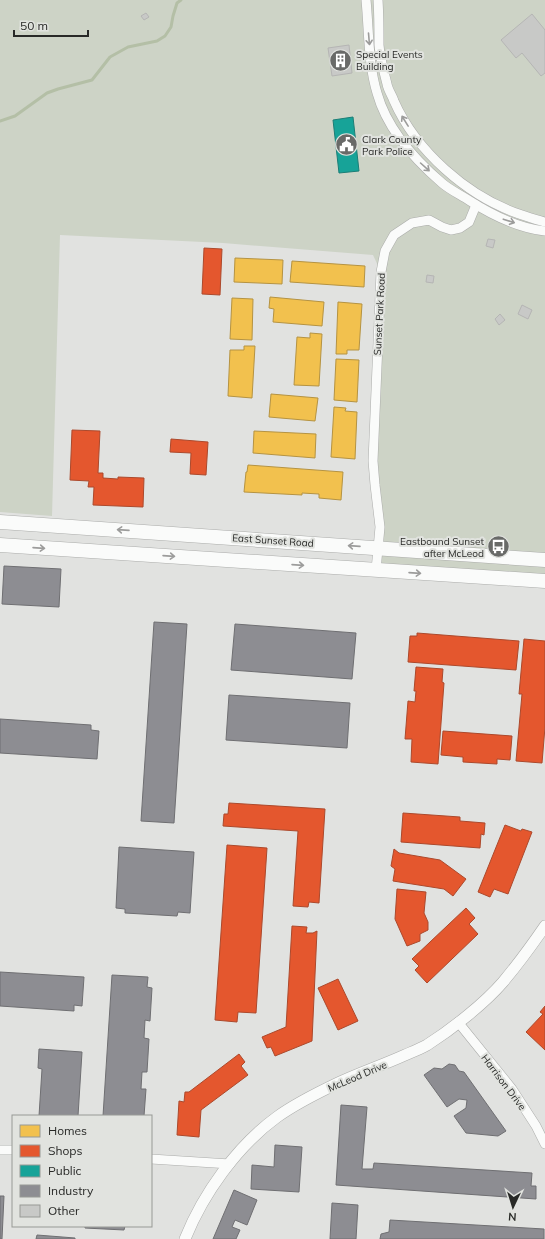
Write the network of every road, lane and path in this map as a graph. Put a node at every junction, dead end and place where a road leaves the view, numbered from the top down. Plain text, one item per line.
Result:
1 (366, 0) edge
2 (378, 0) edge
3 (476, 205) junction
4 (545, 222) edge
5 (545, 231) edge
6 (0, 522) edge
7 (0, 545) edge
8 (378, 547) junction
9 (545, 560) edge
10 (376, 570) junction
11 (545, 581) edge
12 (545, 926) edge
13 (458, 1022) junction
14 (545, 1144) edge
15 (0, 1150) edge
16 (12, 1150) edge
17 (152, 1159) edge
18 (230, 1164) junction
19 (185, 1239) edge

1 -> 3 street
4 -> 2 street
3 -> 5 street
3 - 8 street, Sunset Park Road
8 -> 6 main road, East Sunset Road
7 -> 10 main road
8 - 9 main road, East Sunset Road
8 - 10 street, Sunset Park Road
10 -> 11 main road
12 - 13 street, McLeod Drive
13 - 14 street, Harrison Drive
13 - 18 street, McLeod Drive
15 - 16 street
17 - 18 street
18 - 19 street, McLeod Drive

